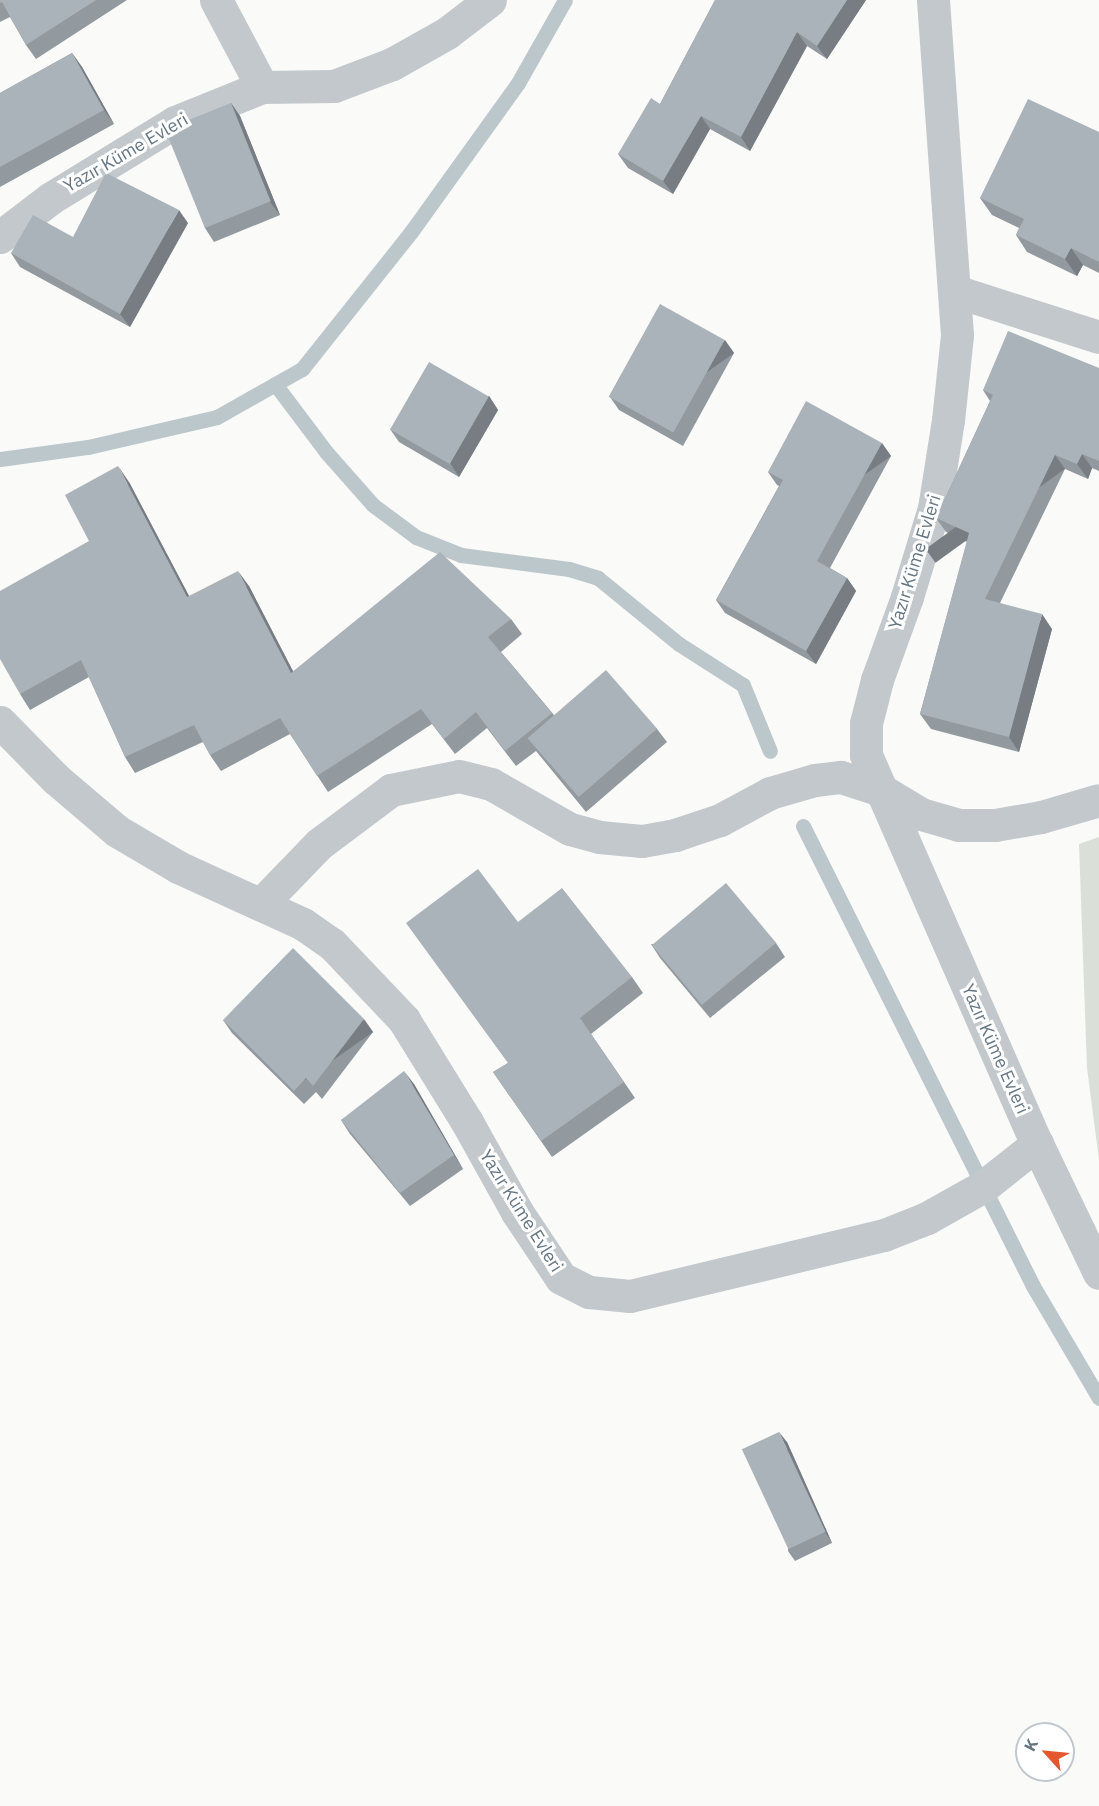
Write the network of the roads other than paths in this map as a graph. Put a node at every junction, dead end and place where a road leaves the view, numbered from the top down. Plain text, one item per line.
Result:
1 (216, 0) edge
2 (490, 0) edge
3 (933, 0) edge
4 (262, 87) junction
5 (0, 237) edge
6 (955, 291) junction
7 (1099, 337) edge
8 (0, 722) edge
9 (881, 790) junction
10 (1099, 800) edge
11 (262, 903) junction
12 (1037, 1144) junction
13 (1099, 1273) edge

1 - 4 street
2 - 4 street, Yazır Küme Evleri
3 - 6 street, Yazır Küme Evleri
4 - 5 street, Yazır Küme Evleri
6 - 7 street
6 - 9 street, Yazır Küme Evleri
8 - 11 street, Yazır Küme Evleri
9 - 10 street
9 - 11 street
9 - 12 street, Yazır Küme Evleri
11 - 12 street, Yazır Küme Evleri
12 - 13 street, Yazır Küme Evleri

